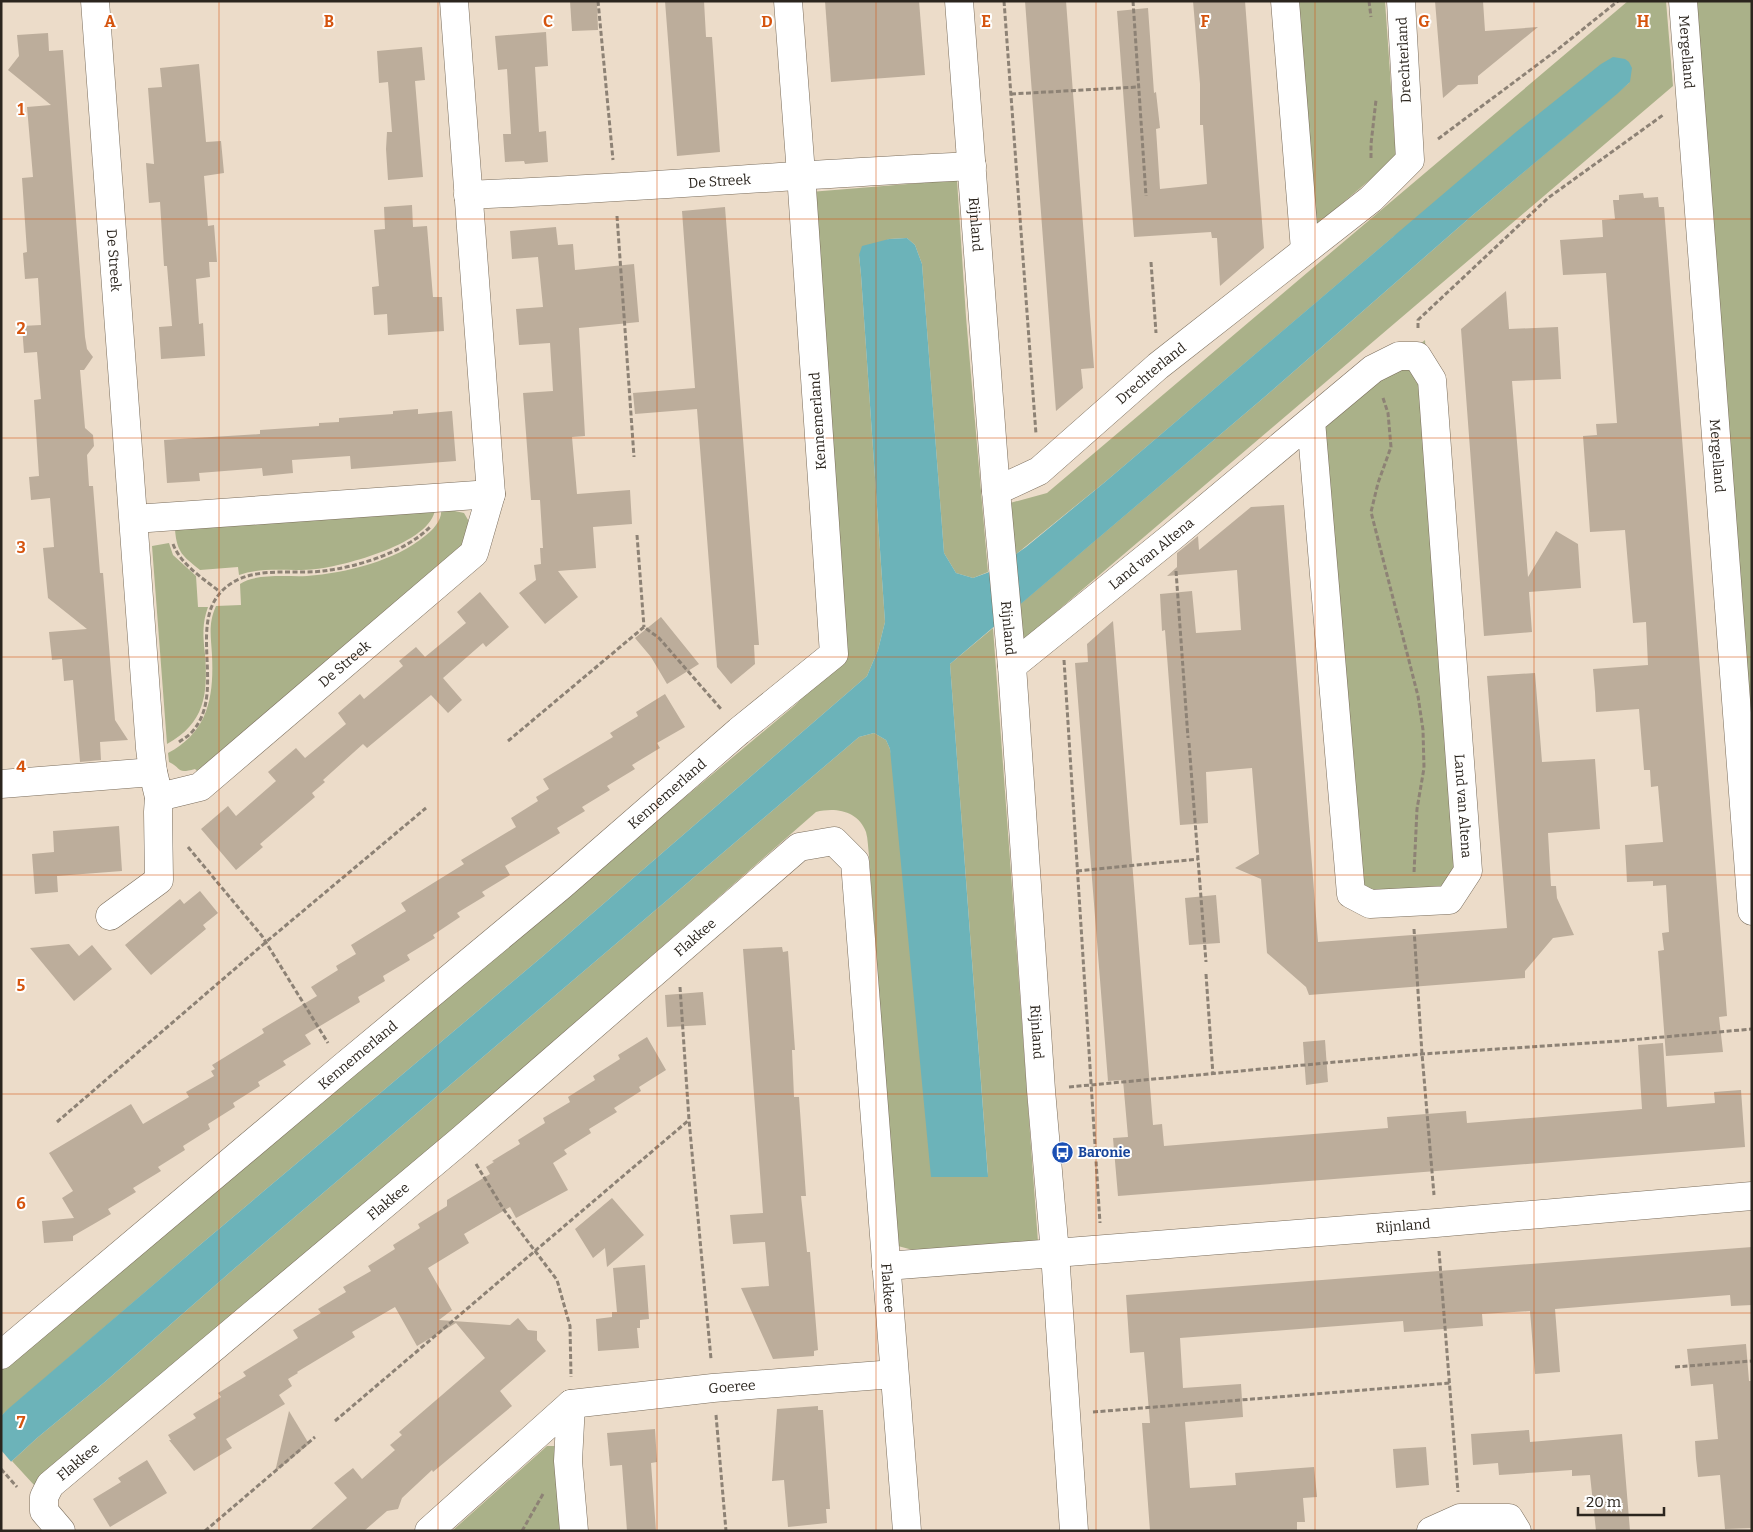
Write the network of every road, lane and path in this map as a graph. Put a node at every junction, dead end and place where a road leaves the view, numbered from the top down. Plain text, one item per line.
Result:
1 (95, 1) edge
2 (454, 1) edge
3 (598, 1) edge
4 (788, 1) edge
5 (959, 1) edge
6 (1004, 1) edge
7 (1133, 1) edge
8 (1284, 1) edge
9 (1368, 1) edge
10 (1401, 1) edge
11 (1618, 1) edge
12 (1683, 1) edge
13 (1372, 19) dead end
14 (1138, 87) junction
15 (1011, 94) junction
16 (1690, 95) junction
17 (1376, 96) dead end
18 (1410, 160) junction
19 (972, 166) junction
20 (801, 174) junction
21 (615, 188) junction
22 (468, 195) junction
23 (1146, 196) dead end
24 (1371, 199) junction
25 (1306, 250) junction
26 (1151, 262) dead end
27 (1417, 356) junction
28 (1158, 366) junction
29 (1373, 369) junction
30 (1311, 421) junction
31 (634, 457) dead end
32 (1039, 471) junction
33 (996, 491) junction
34 (492, 494) junction
35 (439, 498) junction
36 (166, 517) junction
37 (134, 519) junction
38 (637, 535) dead end
39 (1173, 536) junction
40 (220, 592) junction
41 (1062, 626) junction
42 (644, 627) junction
43 (1012, 666) junction
44 (739, 731) junction
45 (1188, 738) dead end
46 (508, 741) dead end
47 (1189, 743) dead end
48 (155, 782) junction
49 (1, 784) edge
50 (426, 808) dead end
51 (1198, 859) junction
52 (1077, 871) junction
53 (1413, 902) junction
54 (1752, 911) edge
55 (110, 916) dead end
56 (266, 942) junction
57 (678, 951) junction
58 (1206, 962) dead end
59 (1206, 974) dead end
60 (1752, 1029) edge
61 (1422, 1054) junction
62 (343, 1067) junction
63 (1213, 1074) junction
64 (1091, 1085) junction
65 (1041, 1090) junction
66 (689, 1120) junction
67 (57, 1122) dead end
68 (461, 1140) junction
69 (1752, 1196) edge
70 (1436, 1224) junction
71 (535, 1250) junction
72 (1102, 1251) junction
73 (1055, 1254) junction
74 (886, 1266) junction
75 (1, 1355) edge
76 (1752, 1361) edge
77 (1675, 1367) dead end
78 (894, 1374) junction
79 (1450, 1383) junction
80 (713, 1388) junction
81 (571, 1404) junction
82 (1065, 1414) junction
83 (335, 1421) dead end
84 (315, 1437) dead end
85 (1, 1469) edge
86 (10, 1479) dead end
87 (1460, 1518) junction
88 (52, 1521) edge
89 (205, 1531) edge
90 (429, 1531) edge
91 (574, 1531) edge
92 (726, 1531) edge
93 (907, 1531) edge
94 (1074, 1531) edge
95 (1431, 1531) edge
96 (1517, 1531) edge

1 - 37 street, De Streek
2 - 22 street, De Streek
3 - 21 path
4 - 20 street, Kennemerland
5 - 19 street, Rijnland
6 - 15 path
7 - 14 path
8 - 25 street
9 - 13 path
10 - 18 street, Drechterland
11 - 18 path
12 - 16 street, Mergelland
14 - 15 path
14 - 23 path
15 - 32 path
16 - 27 path
16 - 54 street, Mergelland
17 - 24 path
18 - 24 street, Drechterland
19 - 20 street, De Streek
19 - 33 street, Rijnland
20 - 21 street, De Streek
20 - 44 street, Kennemerland
21 - 22 street, De Streek
21 - 31 path
22 - 34 street, De Streek
24 - 25 street, Drechterland
25 - 28 street, Drechterland
26 - 28 path
27 - 29 street, Land van Altena
27 - 53 street, Land van Altena
28 - 32 street, Drechterland
29 - 30 street, Land van Altena
29 - 53 path
30 - 39 street, Land van Altena
30 - 53 street, Land van Altena
32 - 33 street, Drechterland
33 - 43 street, Rijnland
34 - 35 street
34 - 48 street, De Streek
35 - 36 street
35 - 40 path
36 - 37 street
36 - 40 path
37 - 48 street, De Streek
38 - 42 path
39 - 41 street, Land van Altena
39 - 45 path
40 - 48 path
41 - 43 street, Land van Altena
41 - 52 path
42 - 44 path
42 - 46 path
43 - 65 street, Rijnland
44 - 62 street, Kennemerland
47 - 51 path
48 - 49 street, De Streek
48 - 55 street, De Streek
48 - 56 path
50 - 56 path
51 - 52 path
51 - 58 path
52 - 64 path
53 - 61 path
56 - 62 path
56 - 67 path
57 - 66 path
57 - 68 street, Flakkee
57 - 74 street, Flakkee
59 - 63 path
60 - 61 path
61 - 63 path
61 - 70 path
62 - 75 street, Kennemerland
63 - 64 path
64 - 65 path
64 - 72 path
65 - 73 street, Rijnland
66 - 71 path
66 - 80 path
68 - 71 path
68 - 88 street, Flakkee
69 - 70 street, Rijnland
70 - 72 street, Rijnland
70 - 79 path
71 - 81 path
71 - 83 path
72 - 73 street, Rijnland
73 - 74 street, Rijnland
73 - 82 street
74 - 78 street, Flakkee
76 - 77 path
78 - 80 street, Goeree
78 - 93 street, Flakkee
79 - 82 path
79 - 87 path
80 - 81 street, Goeree
80 - 92 path
81 - 90 street
81 - 91 street
82 - 94 street
84 - 89 path
85 - 86 path
87 - 95 street
87 - 96 street

